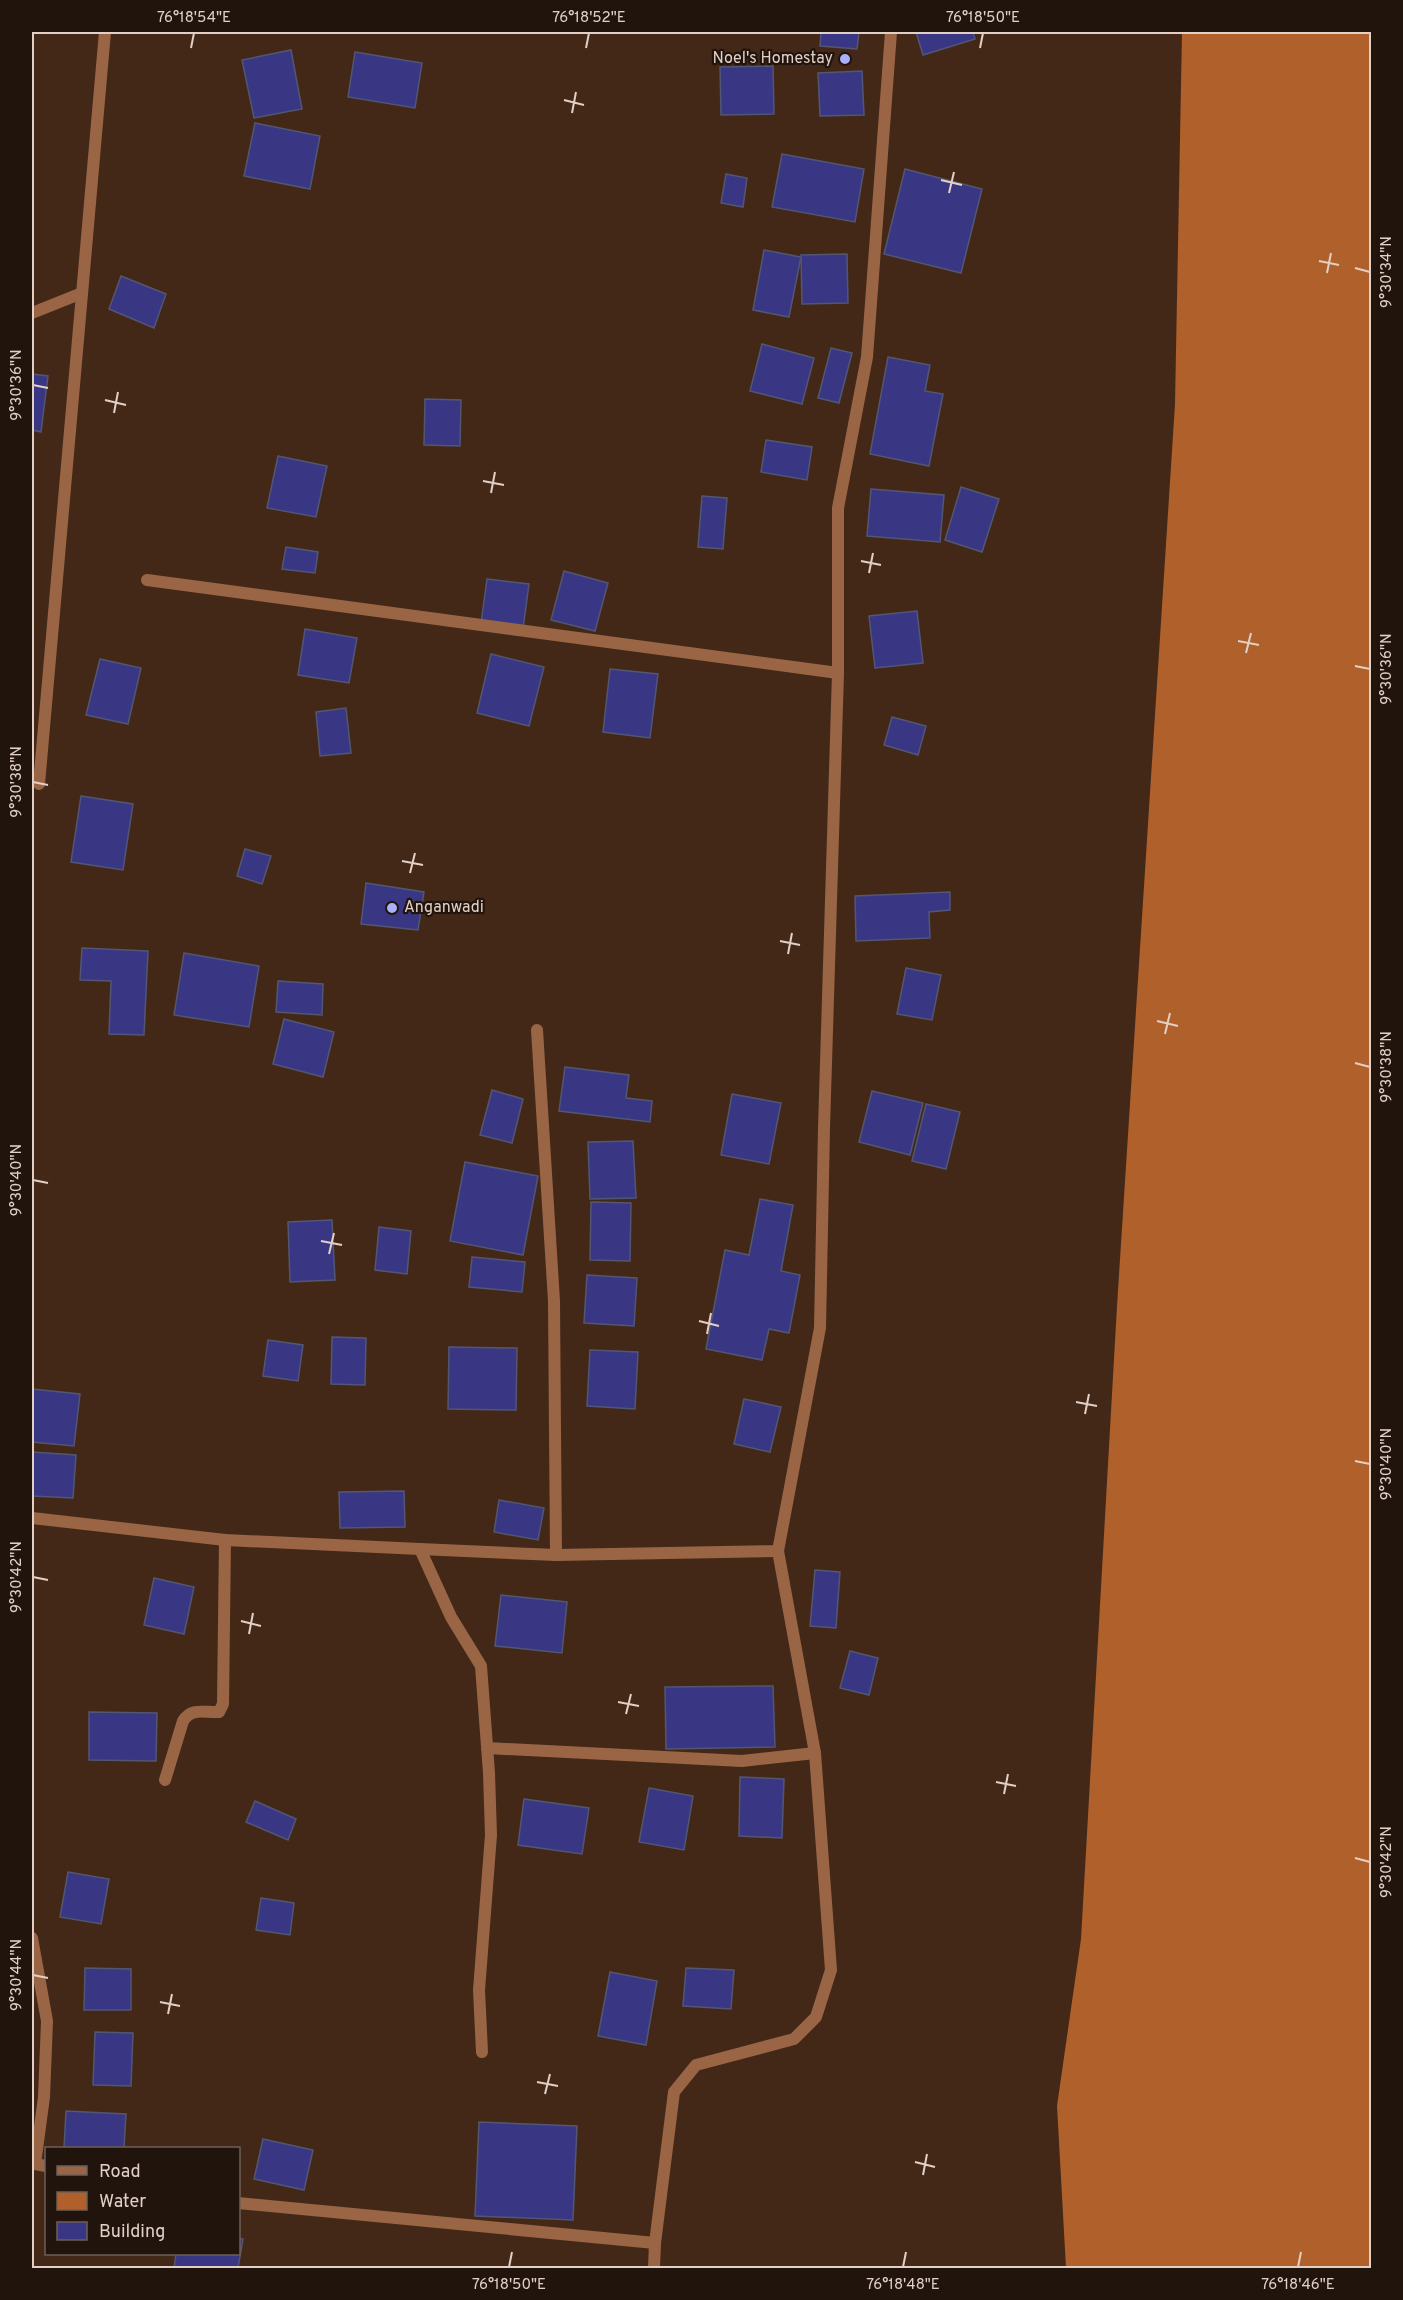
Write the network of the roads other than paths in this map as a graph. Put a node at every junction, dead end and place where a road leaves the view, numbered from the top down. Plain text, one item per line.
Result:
1 (105, 32) edge
2 (891, 32) edge
3 (82, 293) junction
4 (32, 313) edge
5 (147, 580) dead end
6 (838, 673) junction
7 (39, 784) dead end
8 (537, 1030) dead end
9 (32, 1518) edge
10 (225, 1540) junction
11 (420, 1549) junction
12 (778, 1551) junction
13 (555, 1555) junction
14 (488, 1748) junction
15 (815, 1753) junction
16 (165, 1780) dead end
17 (32, 1938) edge
18 (482, 2052) dead end
19 (45, 2166) edge
20 (240, 2203) edge
21 (655, 2243) junction
22 (654, 2268) edge

1 - 3 street
2 - 6 street
3 - 4 street
3 - 7 street
5 - 6 street
6 - 12 street
8 - 13 street
9 - 10 street
10 - 11 street
10 - 16 street
11 - 13 street
11 - 14 street
12 - 13 street
12 - 15 street
14 - 15 street
14 - 18 street
15 - 21 street
17 - 19 street
20 - 21 street
21 - 22 street

